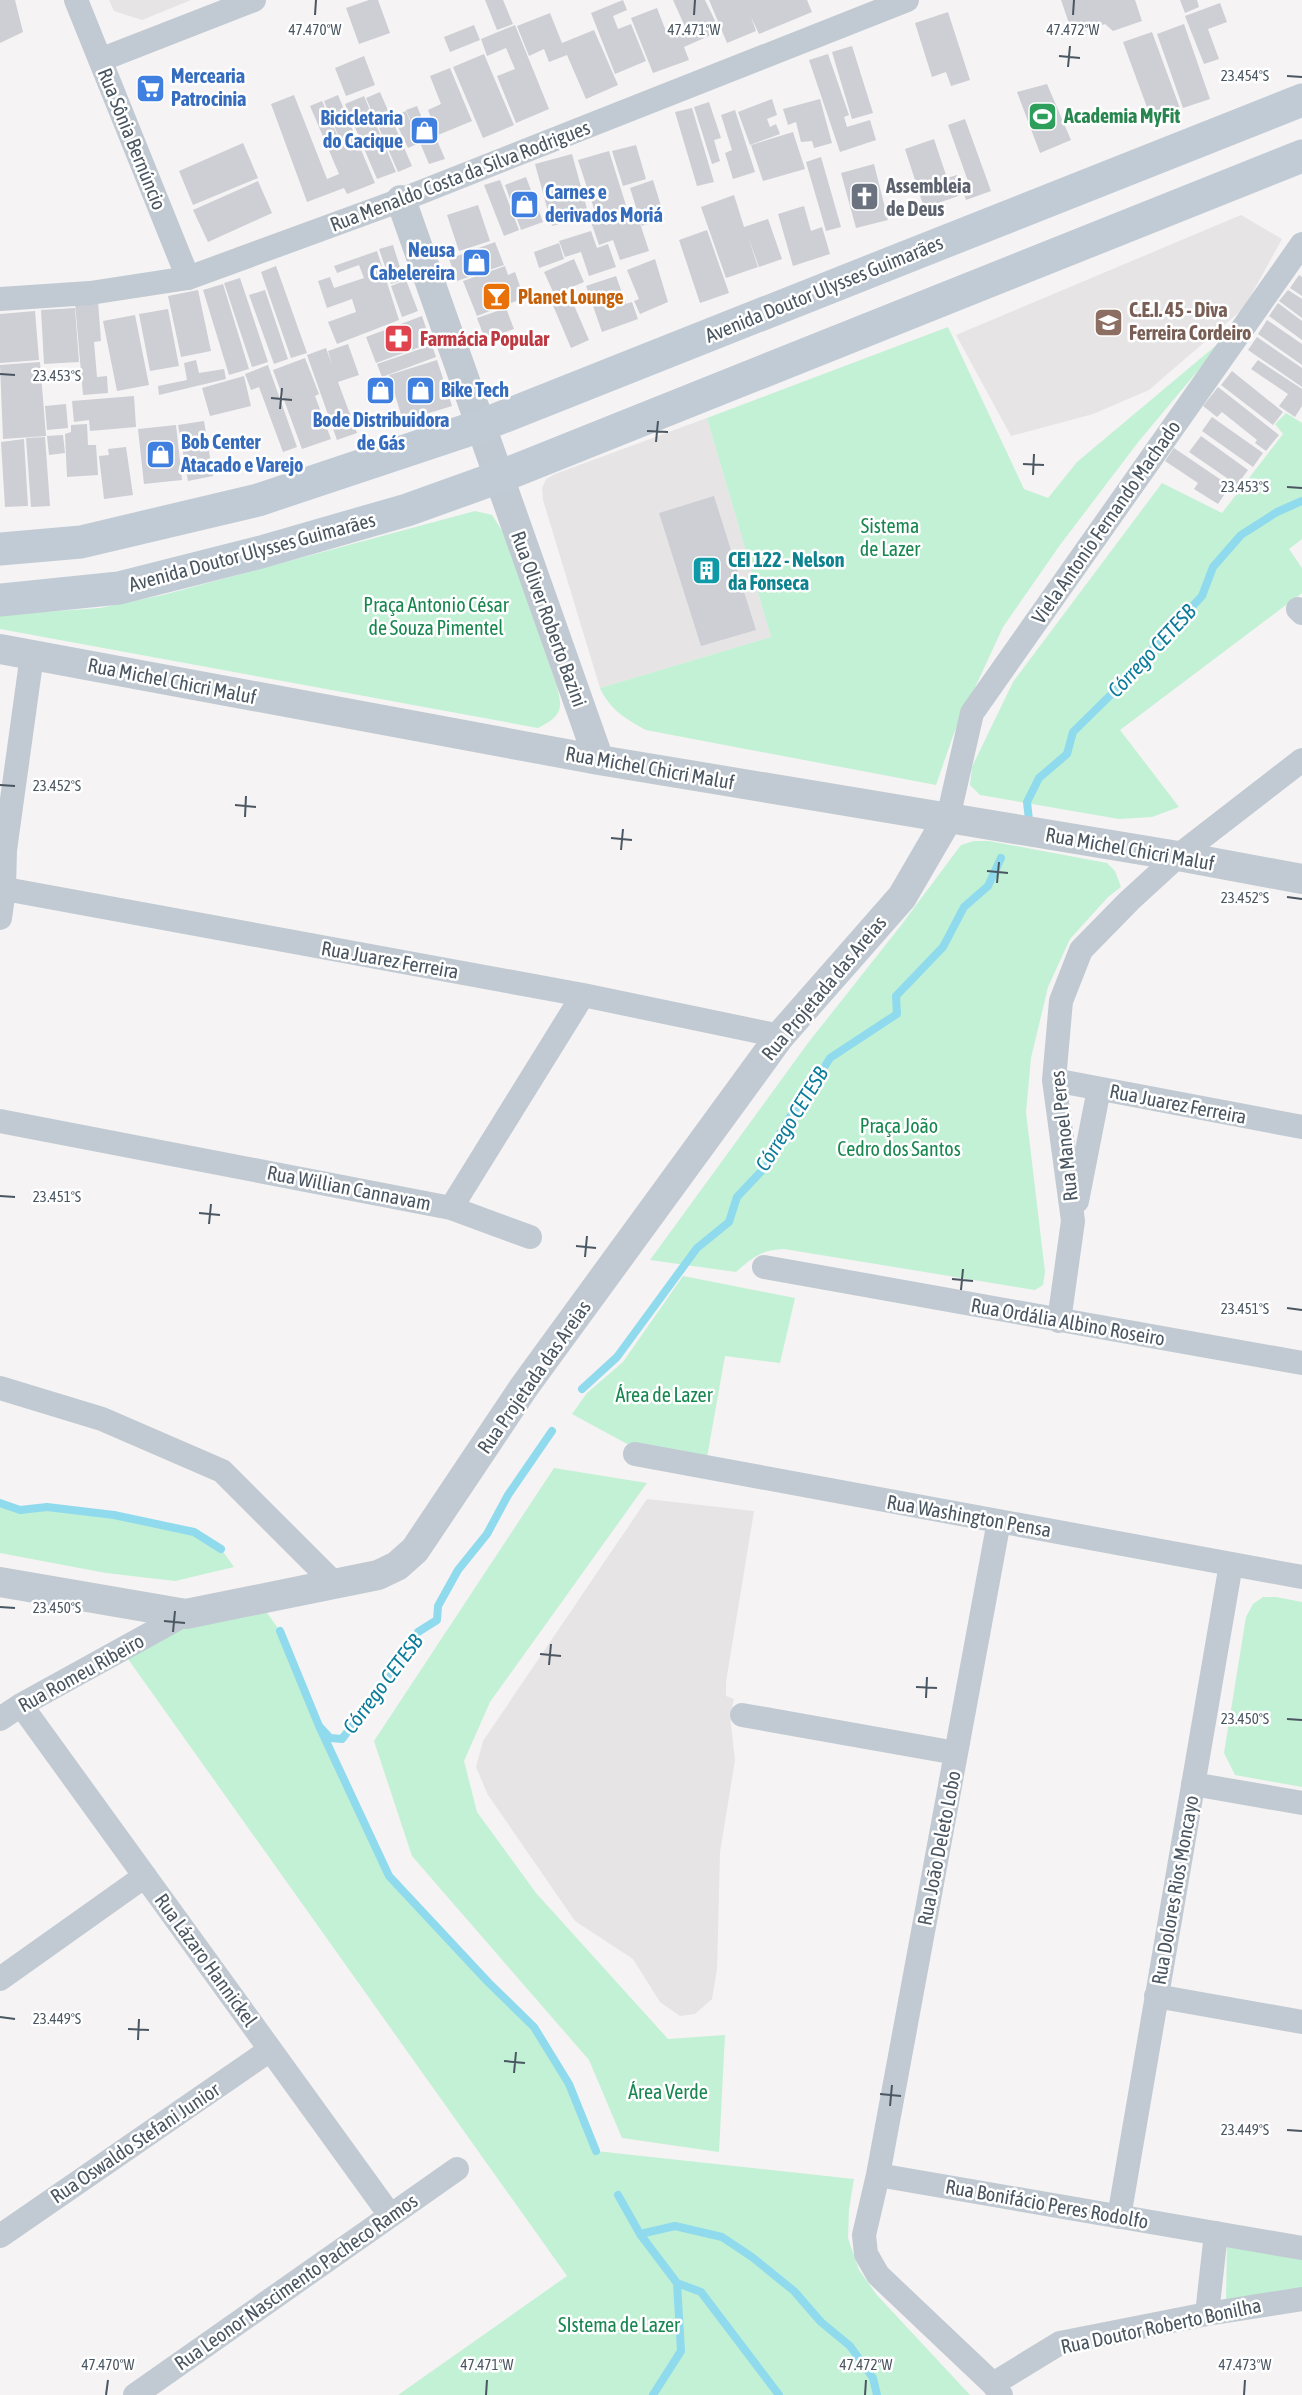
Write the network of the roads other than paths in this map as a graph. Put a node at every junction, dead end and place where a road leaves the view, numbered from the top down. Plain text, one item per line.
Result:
1 (76, 0) edge
2 (254, 0) edge
3 (908, 0) edge
4 (100, 60) junction
5 (1302, 100) edge
6 (1302, 156) edge
7 (401, 200) junction
8 (1302, 244) edge
9 (188, 278) junction
10 (0, 299) edge
11 (480, 426) junction
12 (499, 477) junction
13 (0, 549) edge
14 (0, 600) edge
15 (0, 649) edge
16 (32, 655) junction
17 (599, 760) junction
18 (1302, 760) edge
19 (948, 818) junction
20 (1178, 856) junction
21 (1302, 879) edge
22 (2, 889) edge
23 (0, 918) edge
24 (583, 995) junction
25 (780, 1036) junction
26 (1054, 1080) junction
27 (1099, 1089) junction
28 (0, 1121) edge
29 (1302, 1127) edge
30 (452, 1208) junction
31 (1073, 1221) junction
32 (530, 1237) dead end
33 (764, 1267) dead end
34 (1059, 1321) junction
35 (1302, 1363) edge
36 (0, 1388) edge
37 (635, 1454) dead end
38 (999, 1521) junction
39 (1231, 1564) junction
40 (1302, 1577) edge
41 (0, 1582) edge
42 (336, 1585) junction
43 (195, 1612) junction
44 (21, 1704) junction
45 (742, 1715) dead end
46 (0, 1719) edge
47 (956, 1754) junction
48 (1193, 1784) junction
49 (1302, 1803) edge
50 (145, 1876) junction
51 (0, 1979) edge
52 (1156, 1996) junction
53 (1302, 2022) edge
54 (270, 2050) junction
55 (457, 2169) dead end
56 (878, 2175) junction
57 (390, 2215) junction
58 (1119, 2217) junction
59 (1216, 2234) junction
60 (0, 2236) edge
61 (1302, 2248) edge
62 (1302, 2299) edge
63 (1207, 2314) junction
64 (997, 2390) edge
65 (135, 2395) edge

1 - 4 street, Rua Sônia Bernúncio
2 - 4 street
3 - 7 street, Rua Menaldo Costa da Silva Rodrigues
4 - 9 street, Rua Sônia Bernúncio
5 - 11 main road, Avenida Doutor Ulysses Guimarães
6 - 12 main road, Avenida Doutor Ulysses Guimarães
7 - 9 street, Rua Menaldo Costa da Silva Rodrigues
7 - 11 street
8 - 19 street, Viela Antonio Fernando Machado
9 - 10 street, Rua Menaldo Costa da Silva Rodrigues
11 - 12 street
11 - 13 main road, Avenida Doutor Ulysses Guimarães
12 - 14 main road, Avenida Doutor Ulysses Guimarães
12 - 17 street, Rua Oliver Roberto Bazini
15 - 16 street, Rua Michel Chicri Maluf
16 - 17 street, Rua Michel Chicri Maluf
16 - 22 street
17 - 19 street, Rua Michel Chicri Maluf
18 - 20 street, Rua Manoel Peres
19 - 20 street, Rua Michel Chicri Maluf
19 - 25 street, Rua Projetada das Areias
20 - 21 street, Rua Michel Chicri Maluf
20 - 26 street, Rua Manoel Peres
22 - 23 street
22 - 24 street, Rua Juarez Ferreira
24 - 25 street, Rua Juarez Ferreira
24 - 30 street, Rua Willian Cannavam
25 - 42 street, Rua Projetada das Areias
26 - 27 street, Rua Juarez Ferreira
26 - 31 street, Rua Manoel Peres
27 - 29 street, Rua Juarez Ferreira
27 - 31 street, Rua Manoel Peres
28 - 30 street, Rua Willian Cannavam
30 - 32 street
31 - 34 street, Rua Manoel Peres
33 - 34 street, Rua Ordália Albino Roseiro
34 - 35 street, Rua Ordália Albino Roseiro
36 - 42 street
37 - 38 street, Rua Washington Pensa
38 - 39 street, Rua Washington Pensa
38 - 47 street, Rua João Deleto Lobo
39 - 40 street, Rua Washington Pensa
39 - 48 street, Rua Dolores Rios Moncayo
41 - 43 street
42 - 43 street, Rua Romeu Ribeiro
43 - 44 street, Rua Romeu Ribeiro
44 - 46 street, Rua Romeu Ribeiro
44 - 50 street, Rua Lázaro Hannickel
45 - 47 street
47 - 56 street, Rua João Deleto Lobo
48 - 49 street
48 - 52 street, Rua Dolores Rios Moncayo
50 - 51 street
50 - 54 street, Rua Lázaro Hannickel
52 - 53 street
52 - 58 street, Rua Dolores Rios Moncayo
54 - 57 street, Rua Lázaro Hannickel
54 - 60 street, Rua Oswaldo Stefani Junior
55 - 57 street, Rua Leonor Nascimento Pacheco Ramos
56 - 58 street, Rua Bonifácio Peres Rodolfo
56 - 64 street, Rua João Deleto Lobo
57 - 65 street, Rua Leonor Nascimento Pacheco Ramos
58 - 59 street, Rua Bonifácio Peres Rodolfo
59 - 61 street, Rua Bonifácio Peres Rodolfo
59 - 63 street
62 - 63 street, Rua Doutor Roberto Bonilha
63 - 64 street, Rua Doutor Roberto Bonilha

